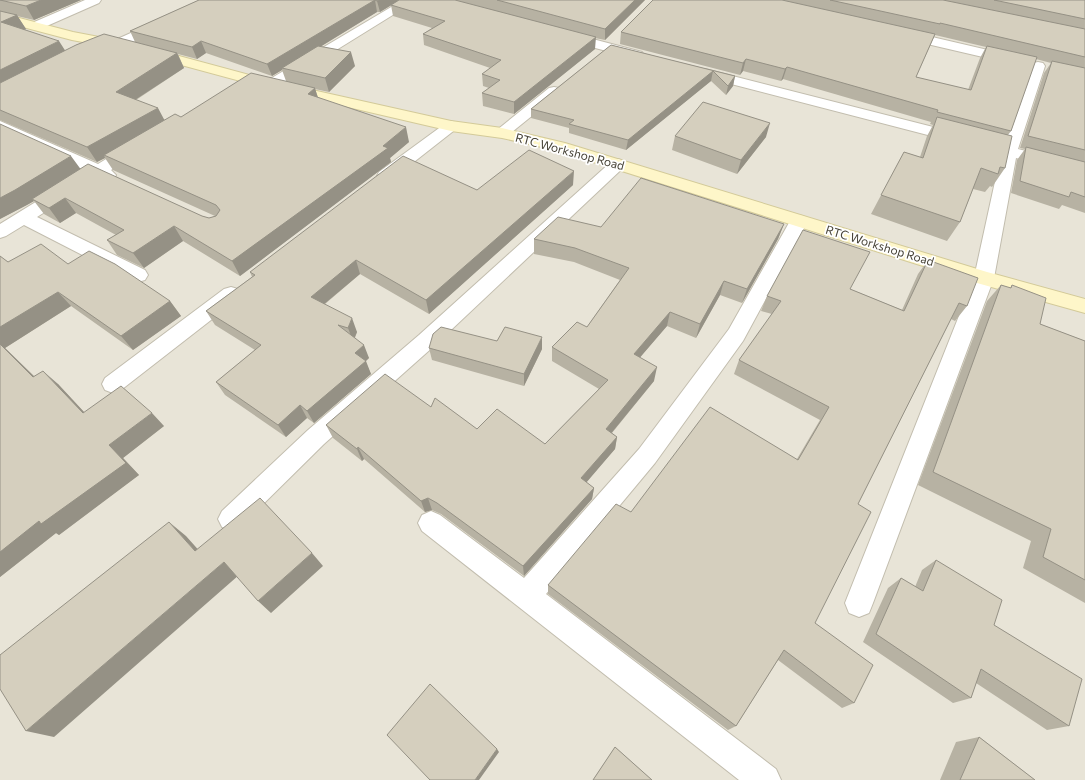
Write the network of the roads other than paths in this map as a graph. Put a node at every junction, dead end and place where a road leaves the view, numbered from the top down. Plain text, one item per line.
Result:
1 (95, 0) edge
2 (214, 0) edge
3 (411, 0) edge
4 (0, 17) edge
5 (36, 26) junction
6 (891, 32) edge
7 (556, 33) edge
8 (618, 37) dead end
9 (112, 43) junction
10 (608, 47) junction
11 (85, 54) edge
12 (596, 57) edge
13 (647, 57) edge
14 (693, 70) edge
15 (252, 80) junction
16 (567, 81) edge
17 (270, 85) junction
18 (232, 92) edge
19 (0, 126) edge
20 (451, 126) junction
21 (502, 133) junction
22 (152, 139) edge
23 (1009, 153) junction
24 (618, 164) junction
25 (98, 170) junction
26 (1085, 171) edge
27 (126, 183) edge
28 (370, 188) edge
29 (22, 218) junction
30 (799, 221) junction
31 (0, 232) edge
32 (138, 275) dead end
33 (984, 278) junction
34 (245, 284) edge
35 (1085, 306) edge
36 (113, 384) dead end
37 (231, 519) dead end
38 (430, 523) dead end
39 (526, 596) junction
40 (860, 603) dead end
41 (765, 780) edge

1 - 5 street
2 - 9 street
3 - 17 street
4 - 5 street, RTC Workshop Road
5 - 9 street, RTC Workshop Road
6 - 23 street
7 - 10 street
8 - 10 street
9 - 11 street
9 - 15 street, RTC Workshop Road
10 - 12 street
10 - 13 street
14 - 23 street
15 - 17 street, RTC Workshop Road
15 - 18 street
16 - 21 street
17 - 20 street, RTC Workshop Road
19 - 25 street
20 - 21 street, RTC Workshop Road
20 - 28 street
21 - 24 street, RTC Workshop Road
22 - 25 street
23 - 26 street
23 - 33 street
24 - 30 street, RTC Workshop Road
24 - 37 street
25 - 27 street
25 - 29 street
29 - 31 street
29 - 32 street
30 - 33 street, RTC Workshop Road
30 - 39 street
33 - 35 street, RTC Workshop Road
33 - 40 street
34 - 36 street
38 - 39 street
39 - 41 street

